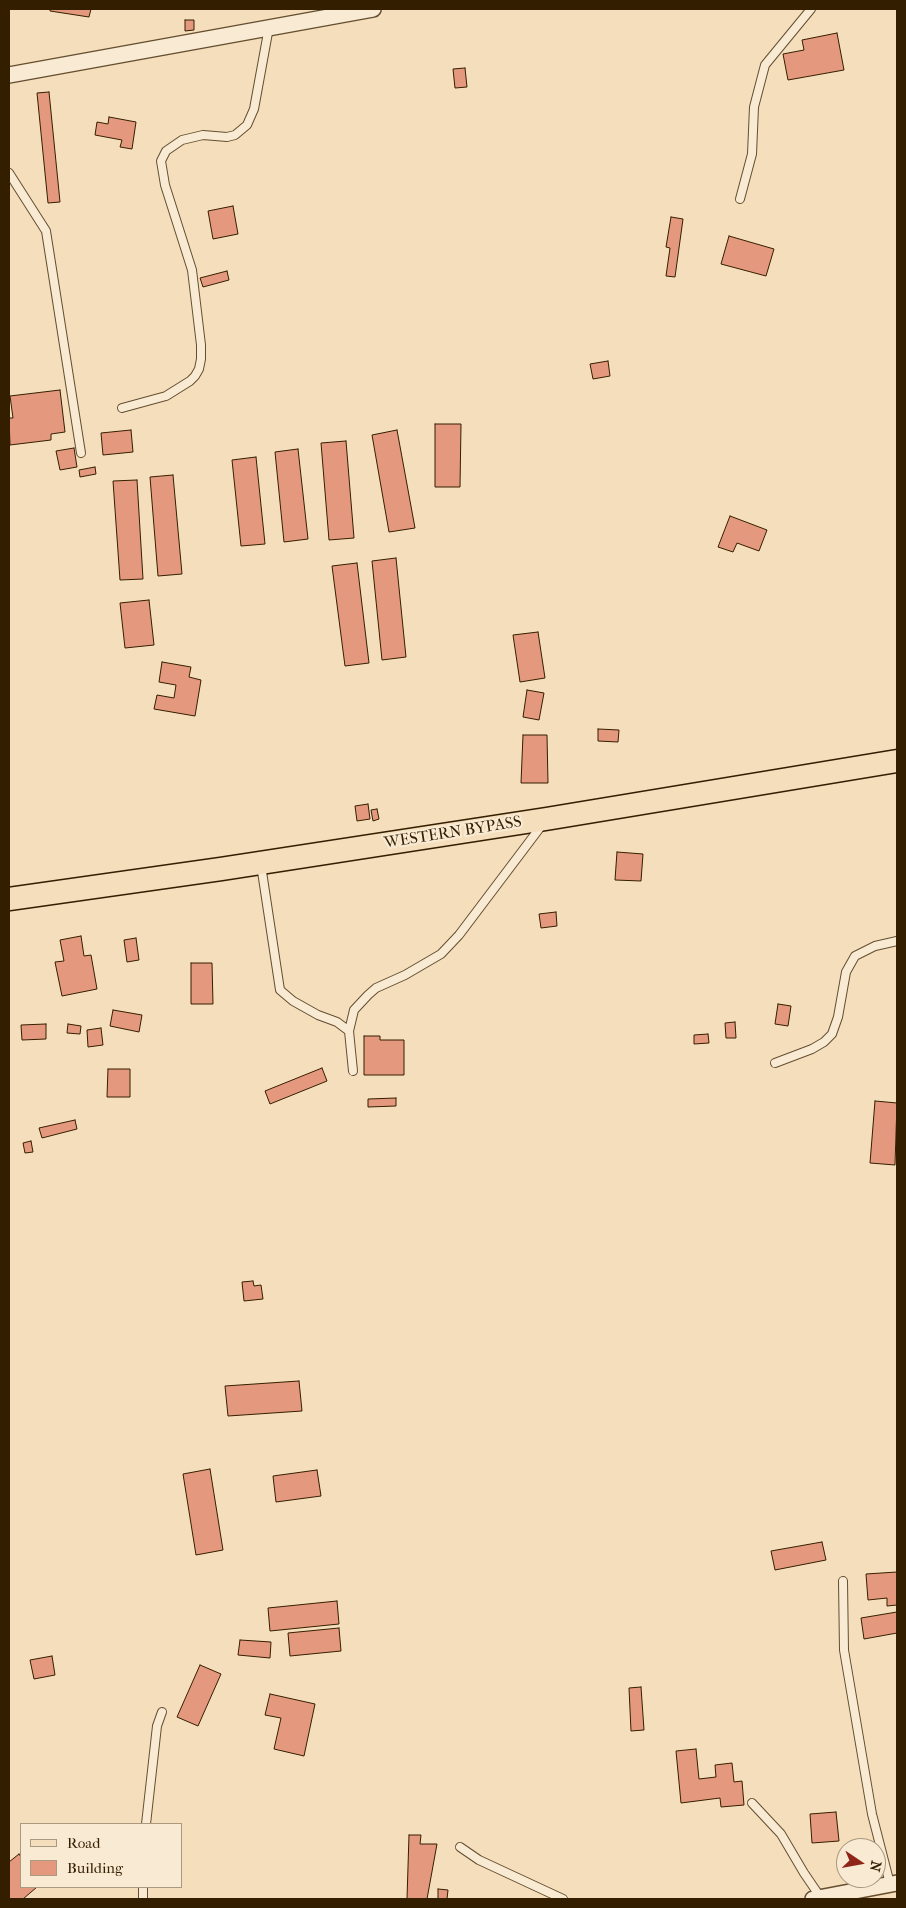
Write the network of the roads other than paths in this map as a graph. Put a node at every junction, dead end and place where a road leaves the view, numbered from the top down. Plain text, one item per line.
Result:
1 (373, 9) edge
2 (811, 9) edge
3 (270, 27) junction
4 (9, 75) edge
5 (9, 173) edge
6 (740, 199) dead end
7 (122, 408) dead end
8 (80, 453) dead end
9 (897, 761) edge
10 (546, 819) junction
11 (261, 863) junction
12 (9, 899) edge
13 (897, 941) edge
14 (350, 1031) junction
15 (775, 1063) dead end
16 (353, 1071) dead end
17 (843, 1581) dead end
18 (162, 1712) dead end
19 (752, 1803) dead end
20 (146, 1823) edge
21 (460, 1847) dead end
22 (894, 1884) edge
23 (563, 1899) edge
24 (817, 1899) edge

1 - 3 street
2 - 6 lane
3 - 4 street
3 - 7 lane
5 - 8 lane
9 - 10 main road, WESTERN BYPASS
10 - 11 main road, WESTERN BYPASS
10 - 14 lane
11 - 12 main road, WESTERN BYPASS
11 - 14 lane
13 - 15 lane
14 - 16 lane
17 - 22 lane
18 - 20 lane
19 - 24 lane
21 - 23 lane
22 - 24 street

